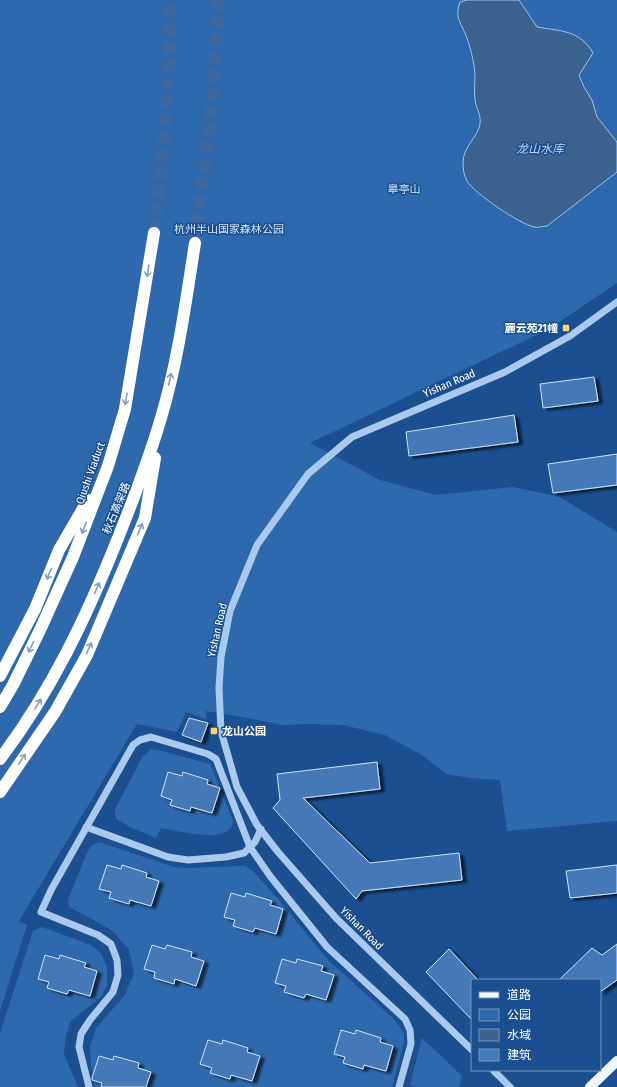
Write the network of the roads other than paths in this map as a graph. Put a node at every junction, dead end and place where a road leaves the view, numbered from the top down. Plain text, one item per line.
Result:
1 (154, 232) tunnel mouth
2 (196, 243) tunnel mouth
3 (617, 302) edge
4 (161, 417) junction
5 (108, 466) junction
6 (2, 668) edge
7 (0, 707) edge
8 (0, 759) edge
9 (0, 792) edge
10 (86, 827) junction
11 (261, 829) junction
12 (250, 847) junction
13 (471, 1049) edge
14 (617, 1061) edge
15 (494, 1071) edge
16 (89, 1087) edge
17 (399, 1087) edge
18 (510, 1087) edge
19 (590, 1087) edge

1 -> 5 highway, Qiushi Viaduct
4 -> 2 highway, 秋石高架路
3 - 11 street, Yishan Road
8 -> 4 highway, 秋石高架路
9 -> 4 highway
5 -> 6 highway
5 -> 7 highway, Qiushi Viaduct
10 - 12 street
10 - 12 street
10 - 16 street
11 - 12 street
11 - 13 street, Yishan Road
12 - 17 street
14 - 19 main road
15 - 18 street

